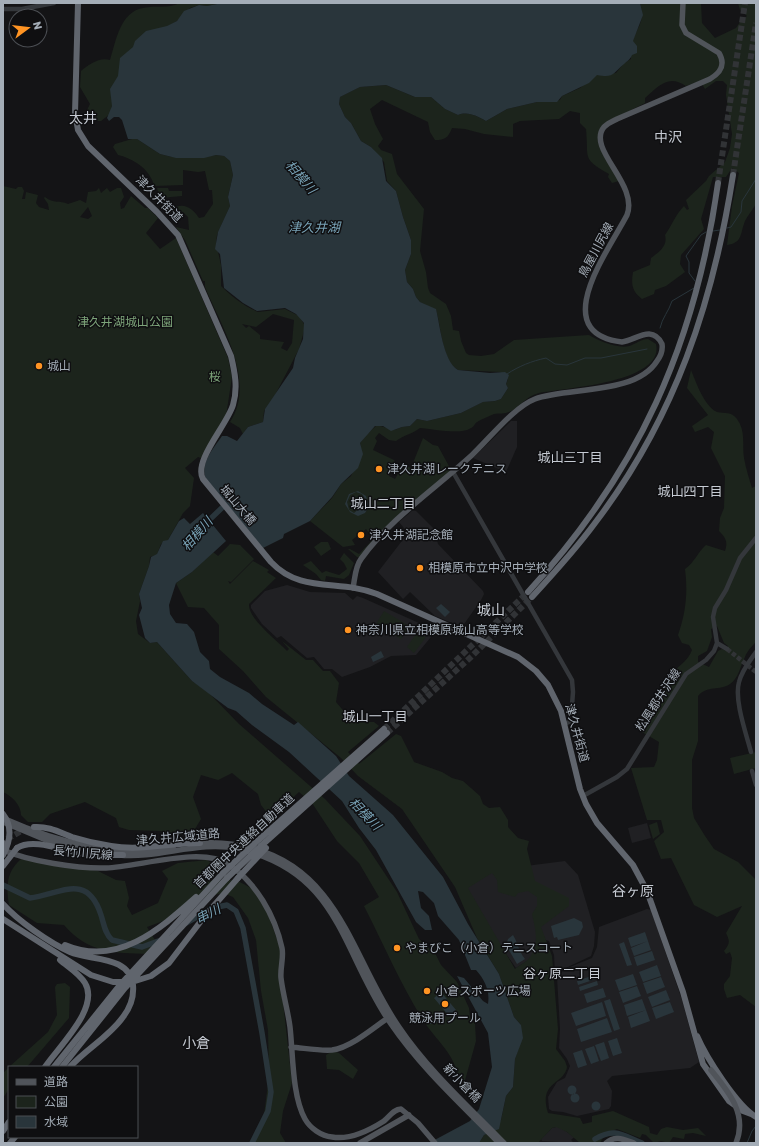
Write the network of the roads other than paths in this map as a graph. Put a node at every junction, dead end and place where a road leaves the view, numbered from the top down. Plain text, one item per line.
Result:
1 (54, 3) edge
2 (78, 3) edge
3 (683, 3) edge
4 (3, 9) edge
5 (733, 175) tunnel mouth
6 (718, 183) tunnel mouth
7 (203, 458) joint
8 (453, 472) junction
9 (756, 538) edge
10 (271, 562) joint
11 (353, 588) junction
12 (717, 643) junction
13 (727, 649) tunnel mouth
14 (756, 652) edge
15 (564, 724) junction
16 (750, 752) dead end
17 (752, 770) dead end
18 (756, 785) edge
19 (583, 796) junction
20 (3, 814) edge
21 (3, 818) edge
22 (3, 822) edge
23 (34, 827) dead end
24 (277, 829) junction
25 (200, 843) junction
26 (263, 847) junction
27 (3, 850) edge
28 (3, 856) edge
29 (123, 856) junction
30 (3, 866) edge
31 (223, 874) junction
32 (4, 908) edge
33 (3, 919) edge
34 (3, 923) edge
35 (18, 929) junction
36 (48, 939) junction
37 (46, 947) junction
38 (130, 979) junction
39 (389, 1017) junction
40 (692, 1022) junction
41 (404, 1038) junction
42 (291, 1047) junction
43 (46, 1066) edge
44 (55, 1066) edge
45 (63, 1066) edge
46 (71, 1066) edge
47 (409, 1115) junction
48 (754, 1115) edge
49 (360, 1143) edge
50 (435, 1143) edge
51 (499, 1143) edge
52 (504, 1143) edge
53 (606, 1143) edge
54 (634, 1143) edge
55 (736, 1143) edge

1 - 4 street
2 - 7 highway, 津久井街道
3 - 8 main road, 鳥屋川尻線
5 - 6 highway
7 - 10 highway, 城山大橋
8 - 11 main road, 鳥屋川尻線
8 - 15 street
9 - 12 street
10 - 11 highway, 津久井街道
11 - 15 highway, 津久井街道
12 - 13 street
12 - 19 street, 松風都井沢線
14 - 16 street
15 - 19 highway, 津久井街道
17 - 18 street
19 - 40 highway, 津久井街道
20 - 28 highway, bridge
21 - 25 main road, 津久井広域道路
22 - 29 main road, 津久井広域道路
23 - 25 highway
24 - 24 highway, 首都圏中央連絡自動車道
24 - 26 highway
24 - 31 highway, 首都圏中央連絡自動車道, bridge
25 - 39 main road, 津久井広域道路
26 - 37 highway, bridge
26 - 38 highway, 首都圏中央連絡自動車道, bridge
27 - 42 main road, 長竹川尻線
29 - 30 highway, bridge
29 - 39 main road, 津久井広域道路
31 - 36 highway
31 - 38 highway, 首都圏中央連絡自動車道
32 - 36 highway
33 - 35 highway
34 - 35 highway
35 - 37 highway
36 - 46 highway
37 - 43 highway
38 - 44 highway
38 - 45 highway
39 - 41 main road, 津久井広域道路
39 - 42 main road
40 - 48 highway, 津久井街道
40 - 55 main road, bridge
41 - 51 main road, 新小倉橋
41 - 52 main road, 新小倉橋
42 - 47 main road
47 - 49 main road
47 - 50 main road
53 - 54 main road

